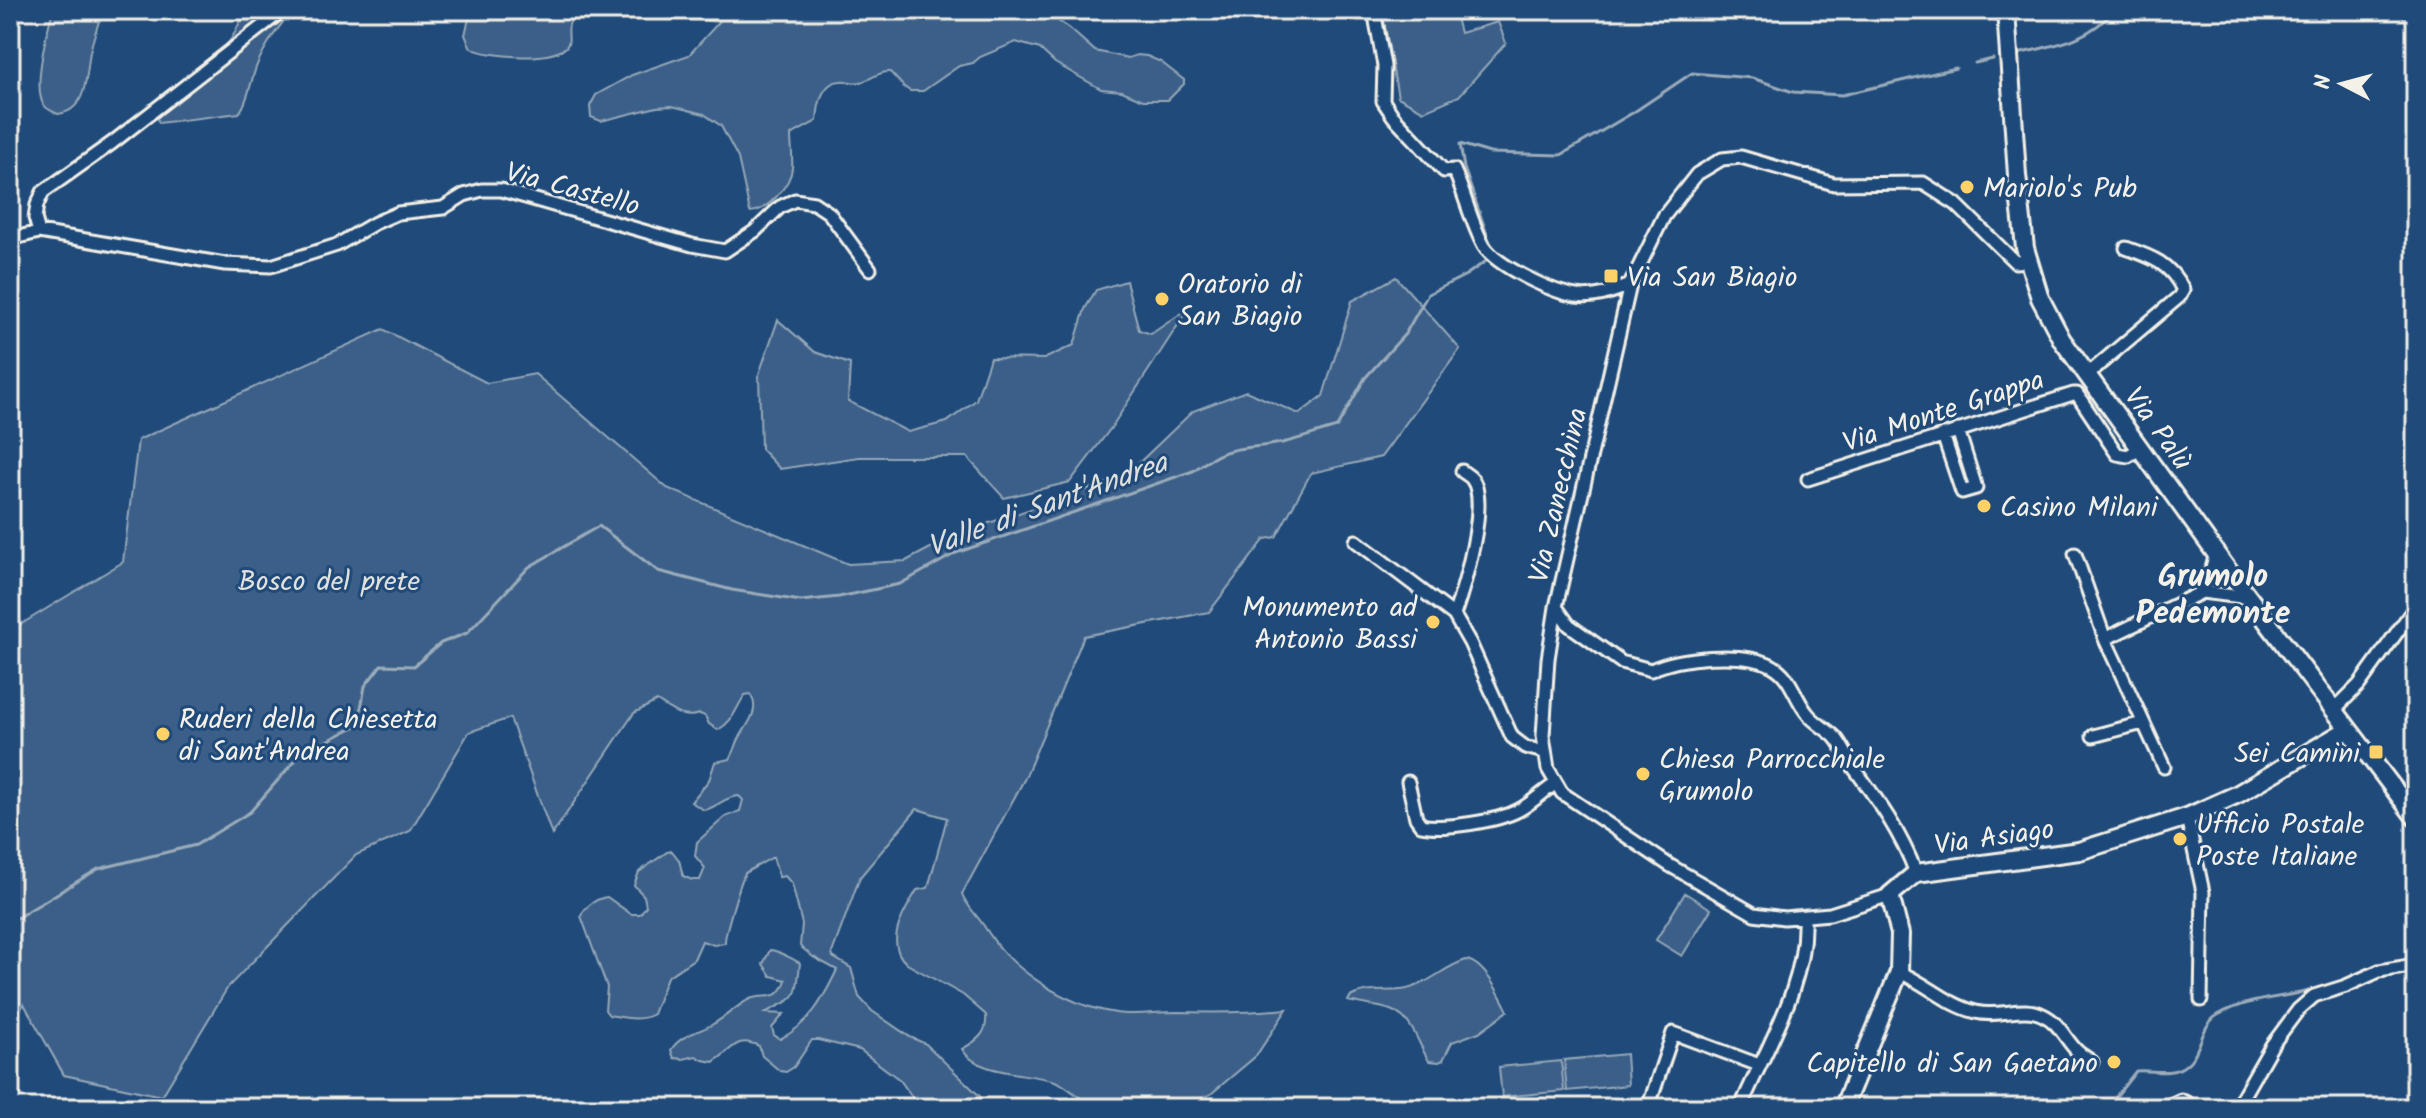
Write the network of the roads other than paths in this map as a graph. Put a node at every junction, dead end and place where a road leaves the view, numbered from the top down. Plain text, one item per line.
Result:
1 (283, 10) edge
2 (1374, 10) edge
3 (2006, 10) edge
4 (39, 232) junction
5 (10, 239) edge
6 (2126, 248) dead end
7 (2027, 261) junction
8 (870, 269) dead end
9 (1630, 285) junction
10 (2088, 374) junction
11 (1958, 430) junction
12 (1943, 435) junction
13 (2138, 443) junction
14 (1462, 471) dead end
15 (1808, 479) dead end
16 (1356, 541) dead end
17 (2216, 553) junction
18 (2075, 554) dead end
19 (2230, 574) junction
20 (2208, 589) junction
21 (2249, 598) junction
22 (2416, 606) edge
23 (1556, 607) junction
24 (1454, 615) junction
25 (2105, 639) junction
26 (2333, 711) junction
27 (2143, 723) junction
28 (2347, 730) junction
29 (2093, 736) dead end
30 (1544, 752) junction
31 (2164, 767) dead end
32 (1408, 782) dead end
33 (1555, 784) junction
34 (2187, 817) junction
35 (2416, 818) edge
36 (1916, 873) junction
37 (1890, 895) junction
38 (1804, 917) junction
39 (2416, 965) edge
40 (1899, 972) junction
41 (2201, 1000) dead end
42 (2092, 1062) dead end
43 (1759, 1065) junction
44 (1648, 1108) edge
45 (1742, 1108) edge
46 (1843, 1108) edge
47 (2163, 1108) edge
48 (2196, 1108) edge
49 (2236, 1108) edge

1 - 4 street
2 - 9 street
3 - 7 main road, Via Palù
4 - 5 street
4 - 8 street, Via Castello
6 - 10 street
7 - 9 street
7 - 10 main road, Via Palù
9 - 23 street, Via Zanecchina
10 - 13 main road, Via Palù
11 - 12 street, Via Monte Grappa
11 - 12 street
11 - 13 street, Via Monte Grappa
12 - 15 street, Via Monte Grappa
13 - 17 main road, Via Palù
14 - 24 street
16 - 24 street
17 - 19 main road, Via Palù
17 - 20 street
18 - 25 street
19 - 20 street
19 - 21 main road, Via Palù
20 - 21 street
20 - 25 street
21 - 26 main road, Via Palù
22 - 26 street
23 - 30 street
23 - 36 street, Via Zanecchina
24 - 30 street
25 - 27 street
26 - 28 main road, Via Palù
27 - 29 street
27 - 31 street
28 - 34 main road, Via Asiago
28 - 35 main road, Via Palù
30 - 33 street
32 - 33 street
33 - 38 street
34 - 36 main road, Via Asiago
34 - 41 street
36 - 37 main road, Via Asiago
37 - 38 street
37 - 40 main road
38 - 43 street
39 - 49 street
40 - 42 street
40 - 46 main road
43 - 44 street
43 - 45 street
47 - 48 street

